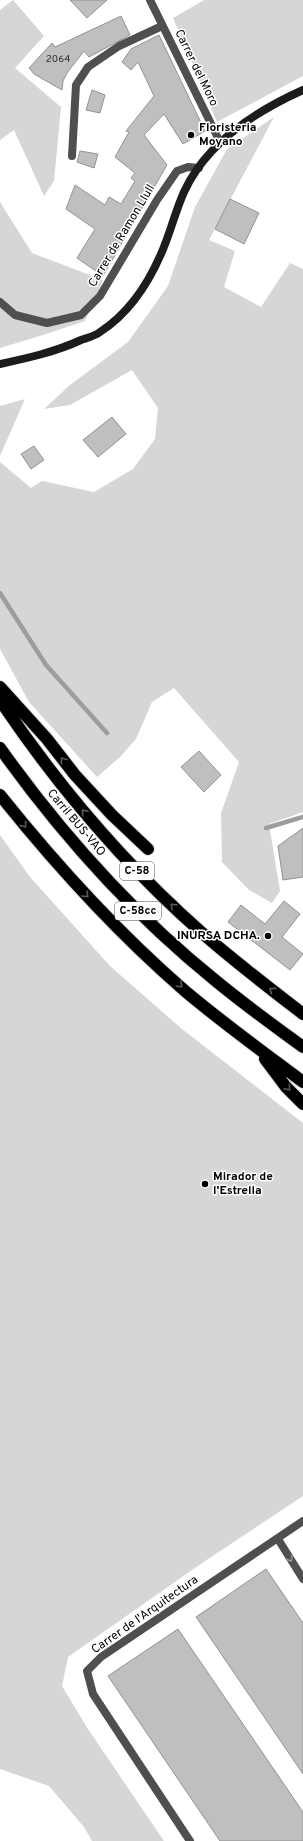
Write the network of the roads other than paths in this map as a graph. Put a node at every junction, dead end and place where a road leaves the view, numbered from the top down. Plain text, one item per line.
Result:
1 (150, 0) edge
2 (162, 26) junction
3 (303, 90) edge
4 (220, 142) junction
5 (72, 156) dead end
6 (199, 168) junction
7 (0, 302) edge
8 (0, 364) edge
9 (0, 687) edge
10 (0, 700) edge
11 (0, 748) edge
12 (0, 795) edge
13 (148, 849) dead end
14 (303, 1014) edge
15 (303, 1047) edge
16 (257, 1048) junction
17 (303, 1082) edge
18 (303, 1104) edge
19 (303, 1521) edge
20 (278, 1539) junction
21 (303, 1579) edge
22 (190, 1841) edge

1 - 2 street, Carrer del Moro
2 - 4 street, Carrer del Moro
2 - 5 street, Carrer del Moro
3 - 4 street
4 - 6 street
6 - 7 street, Carrer de Ramon Llull
6 - 8 street
13 -> 9 highway
14 -> 10 highway, C-58
11 - 15 highway, Carril BUS-VAO / C-58cc
12 -> 16 highway
16 - 17 highway
16 -> 18 highway
19 - 20 street, Carrer de l'Arquitectura
20 -> 21 street
20 - 22 street, Carrer de l'Arquitectura

